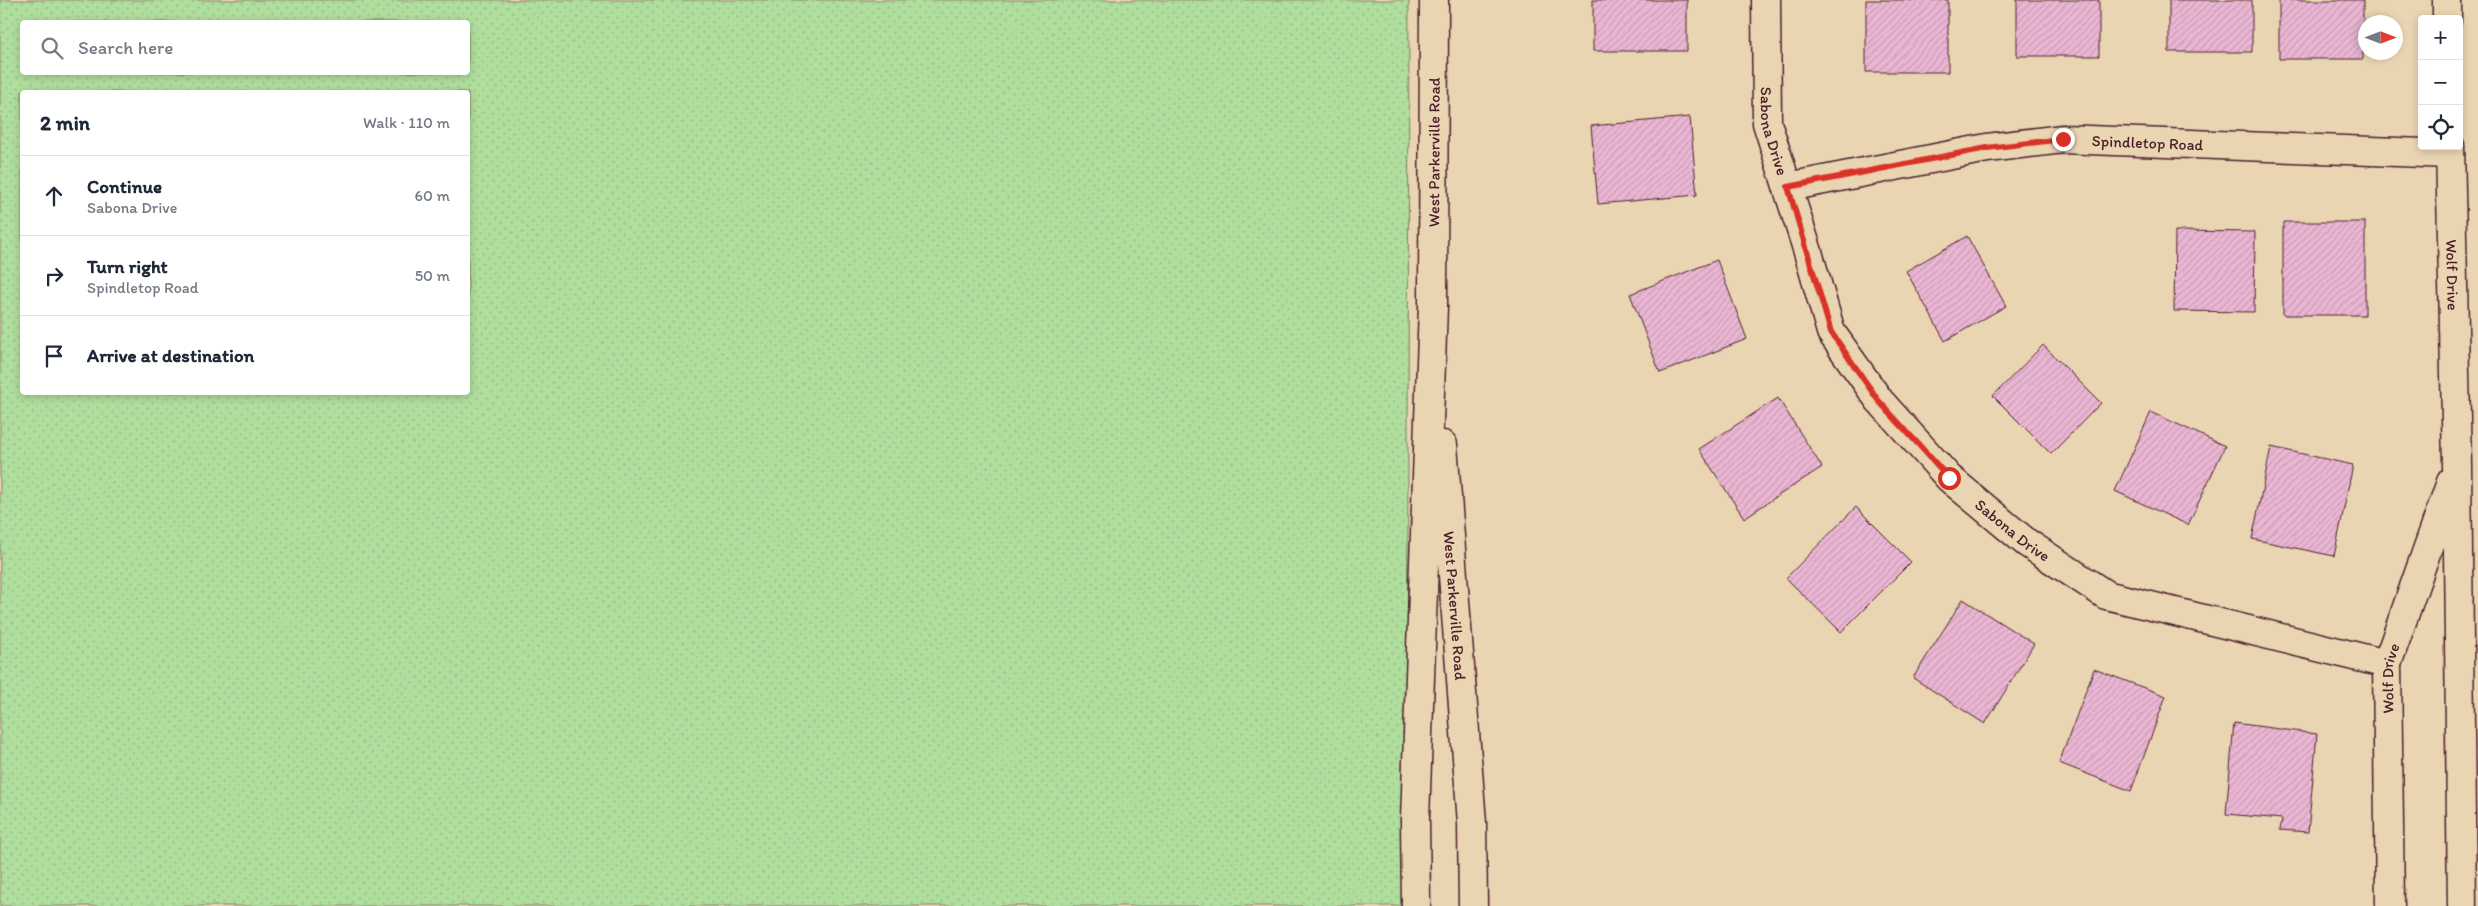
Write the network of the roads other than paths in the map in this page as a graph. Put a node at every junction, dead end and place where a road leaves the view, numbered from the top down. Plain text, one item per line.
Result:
1 (1434, 0) edge
2 (1766, 0) edge
3 (2447, 0) edge
4 (2447, 15) edge
5 (2418, 149) edge
6 (2450, 150) edge
7 (1788, 187) junction
8 (1433, 306) junction
9 (2457, 464) junction
10 (2387, 664) junction
11 (1416, 906) edge
12 (1473, 906) edge
13 (2390, 906) edge
14 (2462, 906) edge

1 - 8 street, West Parkerville Road
2 - 7 street, Sabona Drive
3 - 4 street
5 - 7 street, Spindletop Road
6 - 9 street, Wolf Drive
7 - 10 street, Sabona Drive
8 - 11 street, West Parkerville Road
8 - 12 street, West Parkerville Road
9 - 10 street, Wolf Drive
9 - 14 street, Wolf Drive
10 - 13 street, Wolf Drive

